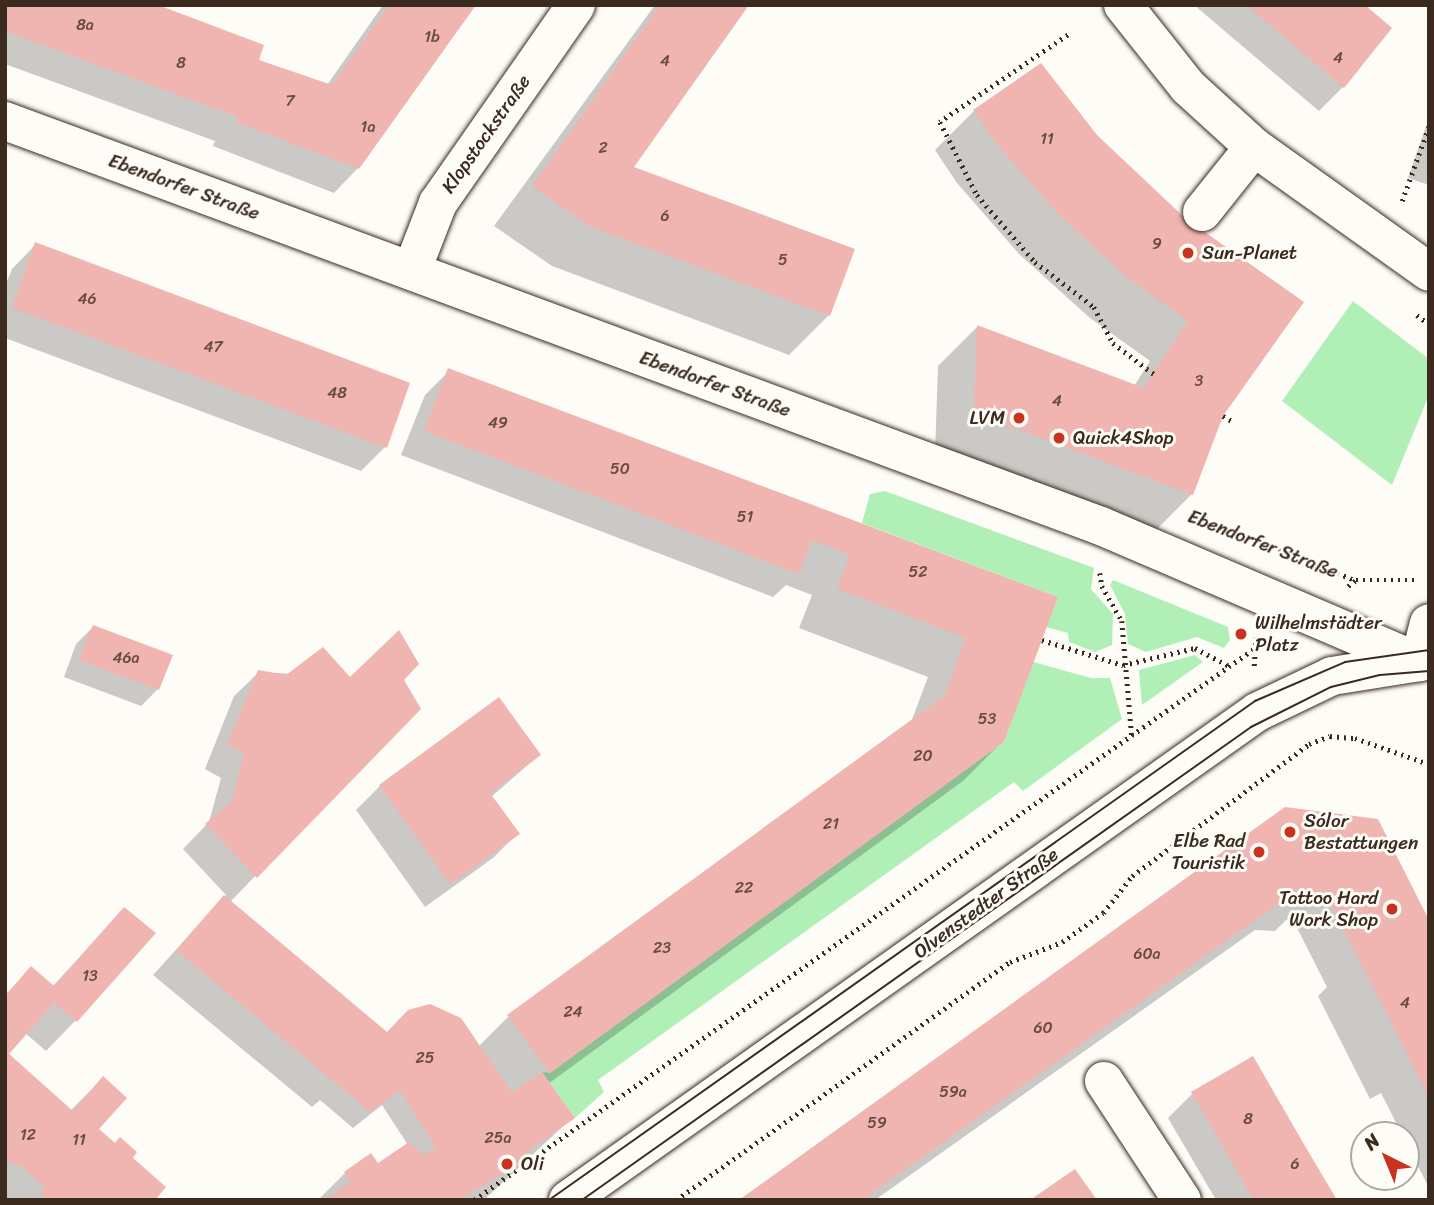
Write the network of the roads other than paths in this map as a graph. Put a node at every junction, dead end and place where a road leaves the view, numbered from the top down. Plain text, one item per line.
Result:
1 (576, 5) edge
2 (1123, 5) edge
3 (5, 121) edge
4 (1254, 148) junction
5 (1202, 212) dead end
6 (412, 270) junction
7 (1429, 272) edge
8 (1429, 623) edge
9 (1425, 668) edge
10 (1104, 1081) dead end
11 (568, 1200) edge
12 (1182, 1200) edge

1 - 6 street, Klopstockstraße
2 - 4 street
3 - 6 street, Ebendorfer Straße
4 - 5 street
4 - 7 street
6 - 9 street, Ebendorfer Straße
8 - 9 street
9 - 11 street, Olvenstedter Straße
10 - 12 street

